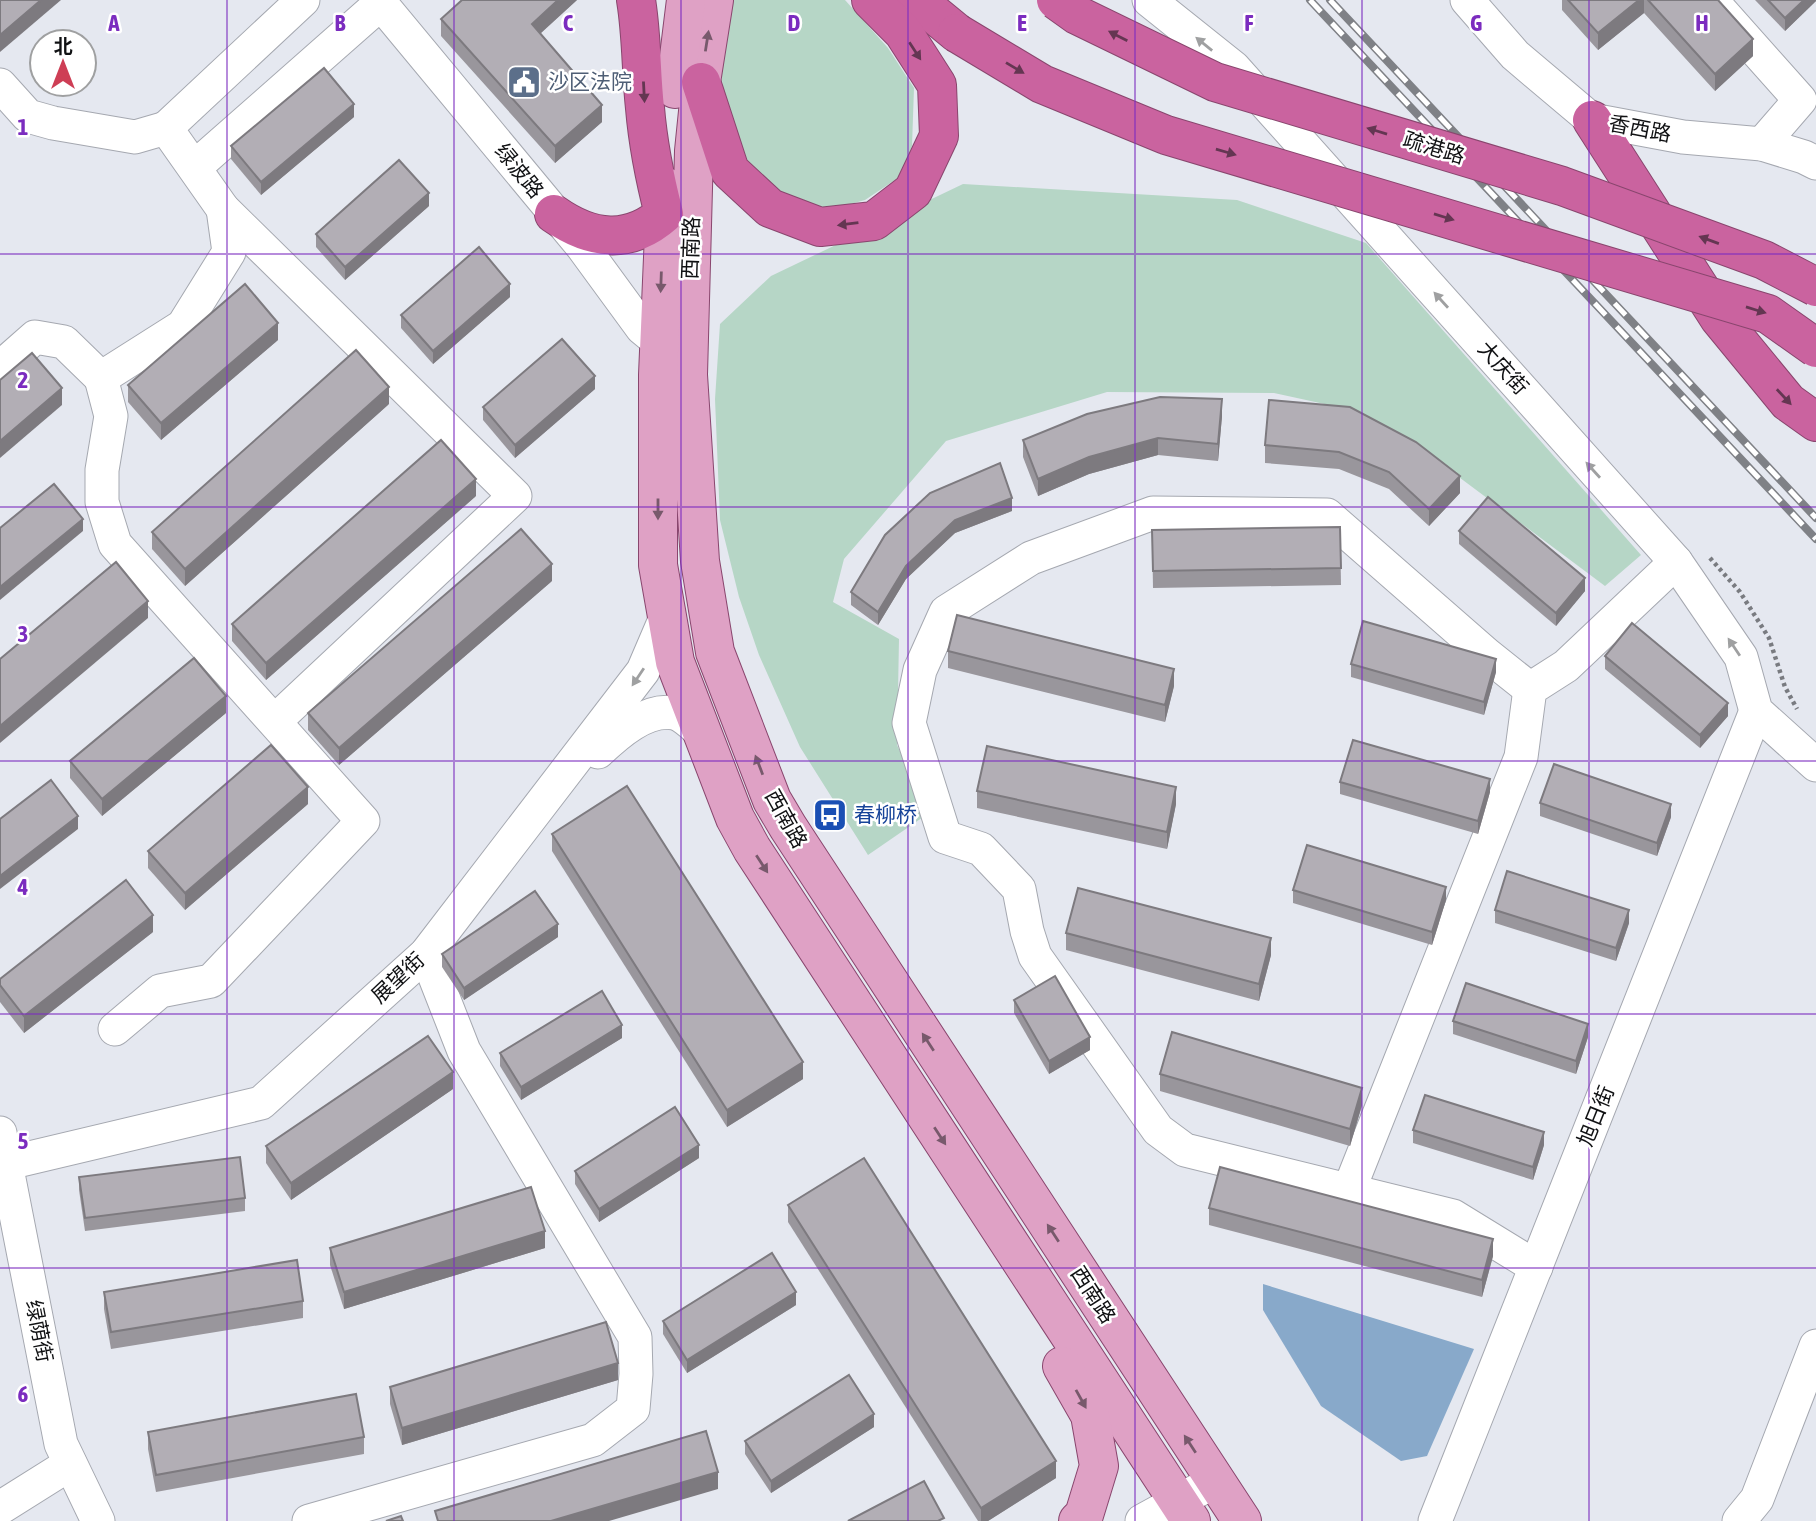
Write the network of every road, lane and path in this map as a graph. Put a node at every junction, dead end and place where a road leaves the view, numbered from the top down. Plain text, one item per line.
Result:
1 (303, 0) edge
2 (636, 0) edge
3 (685, 0) edge
4 (714, 0) edge
5 (871, 0) edge
6 (917, 0) edge
7 (925, 0) edge
8 (1055, 0) edge
9 (1149, 0) edge
10 (1467, 0) edge
11 (1711, 0) edge
12 (379, 1) edge
13 (957, 33) junction
14 (701, 82) junction
15 (0, 85) edge
16 (1592, 120) junction
17 (166, 128) junction
18 (1762, 144) junction
19 (1816, 163) edge
20 (195, 167) junction
21 (223, 209) junction
22 (664, 214) junction
23 (554, 215) junction
24 (1816, 288) edge
25 (659, 342) junction
26 (1816, 348) edge
27 (0, 368) edge
28 (101, 378) junction
29 (1816, 422) edge
30 (1676, 562) junction
31 (667, 615) junction
32 (1531, 689) junction
33 (1756, 711) junction
34 (275, 721) junction
35 (701, 732) junction
36 (1816, 765) edge
37 (543, 804) junction
38 (426, 954) junction
39 (115, 1029) dead end
40 (0, 1133) edge
41 (3, 1165) edge
42 (1349, 1190) junction
43 (1013, 1248) junction
44 (1536, 1267) junction
45 (1816, 1346) edge
46 (70, 1464) junction
47 (1215, 1481) junction
48 (0, 1508) edge
49 (1185, 1511) edge
50 (98, 1521) edge
51 (309, 1521) edge
52 (1078, 1521) edge
53 (1142, 1521) edge
54 (1242, 1521) edge
55 (1435, 1521) edge
56 (1739, 1521) edge

1 - 17 street
2 -> 22 highway
3 - 22 main road, 西南路
14 -> 4 main road, 西南路
5 -> 14 highway
6 - 13 highway
7 - 13 highway
24 -> 8 highway, 疏港路, bridge
30 -> 9 street, 大庆街
10 - 16 street, 香西路
11 - 18 street
12 - 20 street
12 - 23 street, 绿波路
13 -> 26 highway, bridge
47 -> 14 main road, 西南路
15 - 17 street
16 - 18 street, 香西路
16 -> 29 highway
17 - 20 street
18 - 19 street, 香西路
20 - 21 street
21 - 28 street
21 - 34 street
22 - 23 highway
22 -> 25 main road, 西南路
23 - 25 street, 绿波路
25 -> 31 main road, 西南路
27 - 28 street
28 - 34 street
30 - 32 street
33 -> 30 street, 大庆街
31 - 35 main road, 西南路
31 -> 37 street, 展望街
32 - 42 street
32 - 42 street
33 - 36 street
33 - 44 street, 旭日街
34 - 39 street
35 - 37 street
35 -> 43 main road, 西南路
37 - 38 street, 展望街
38 - 41 street, 展望街
38 - 51 street
40 - 41 street, 绿荫街
41 - 46 street, 绿荫街
42 - 44 street
43 - 49 main road, 西南路
43 -> 52 main road
44 - 55 street, 旭日街
45 - 56 street
46 - 48 street
46 - 50 street, 绿荫街
47 - 49 street
47 - 54 main road, 西南路
49 - 53 street

